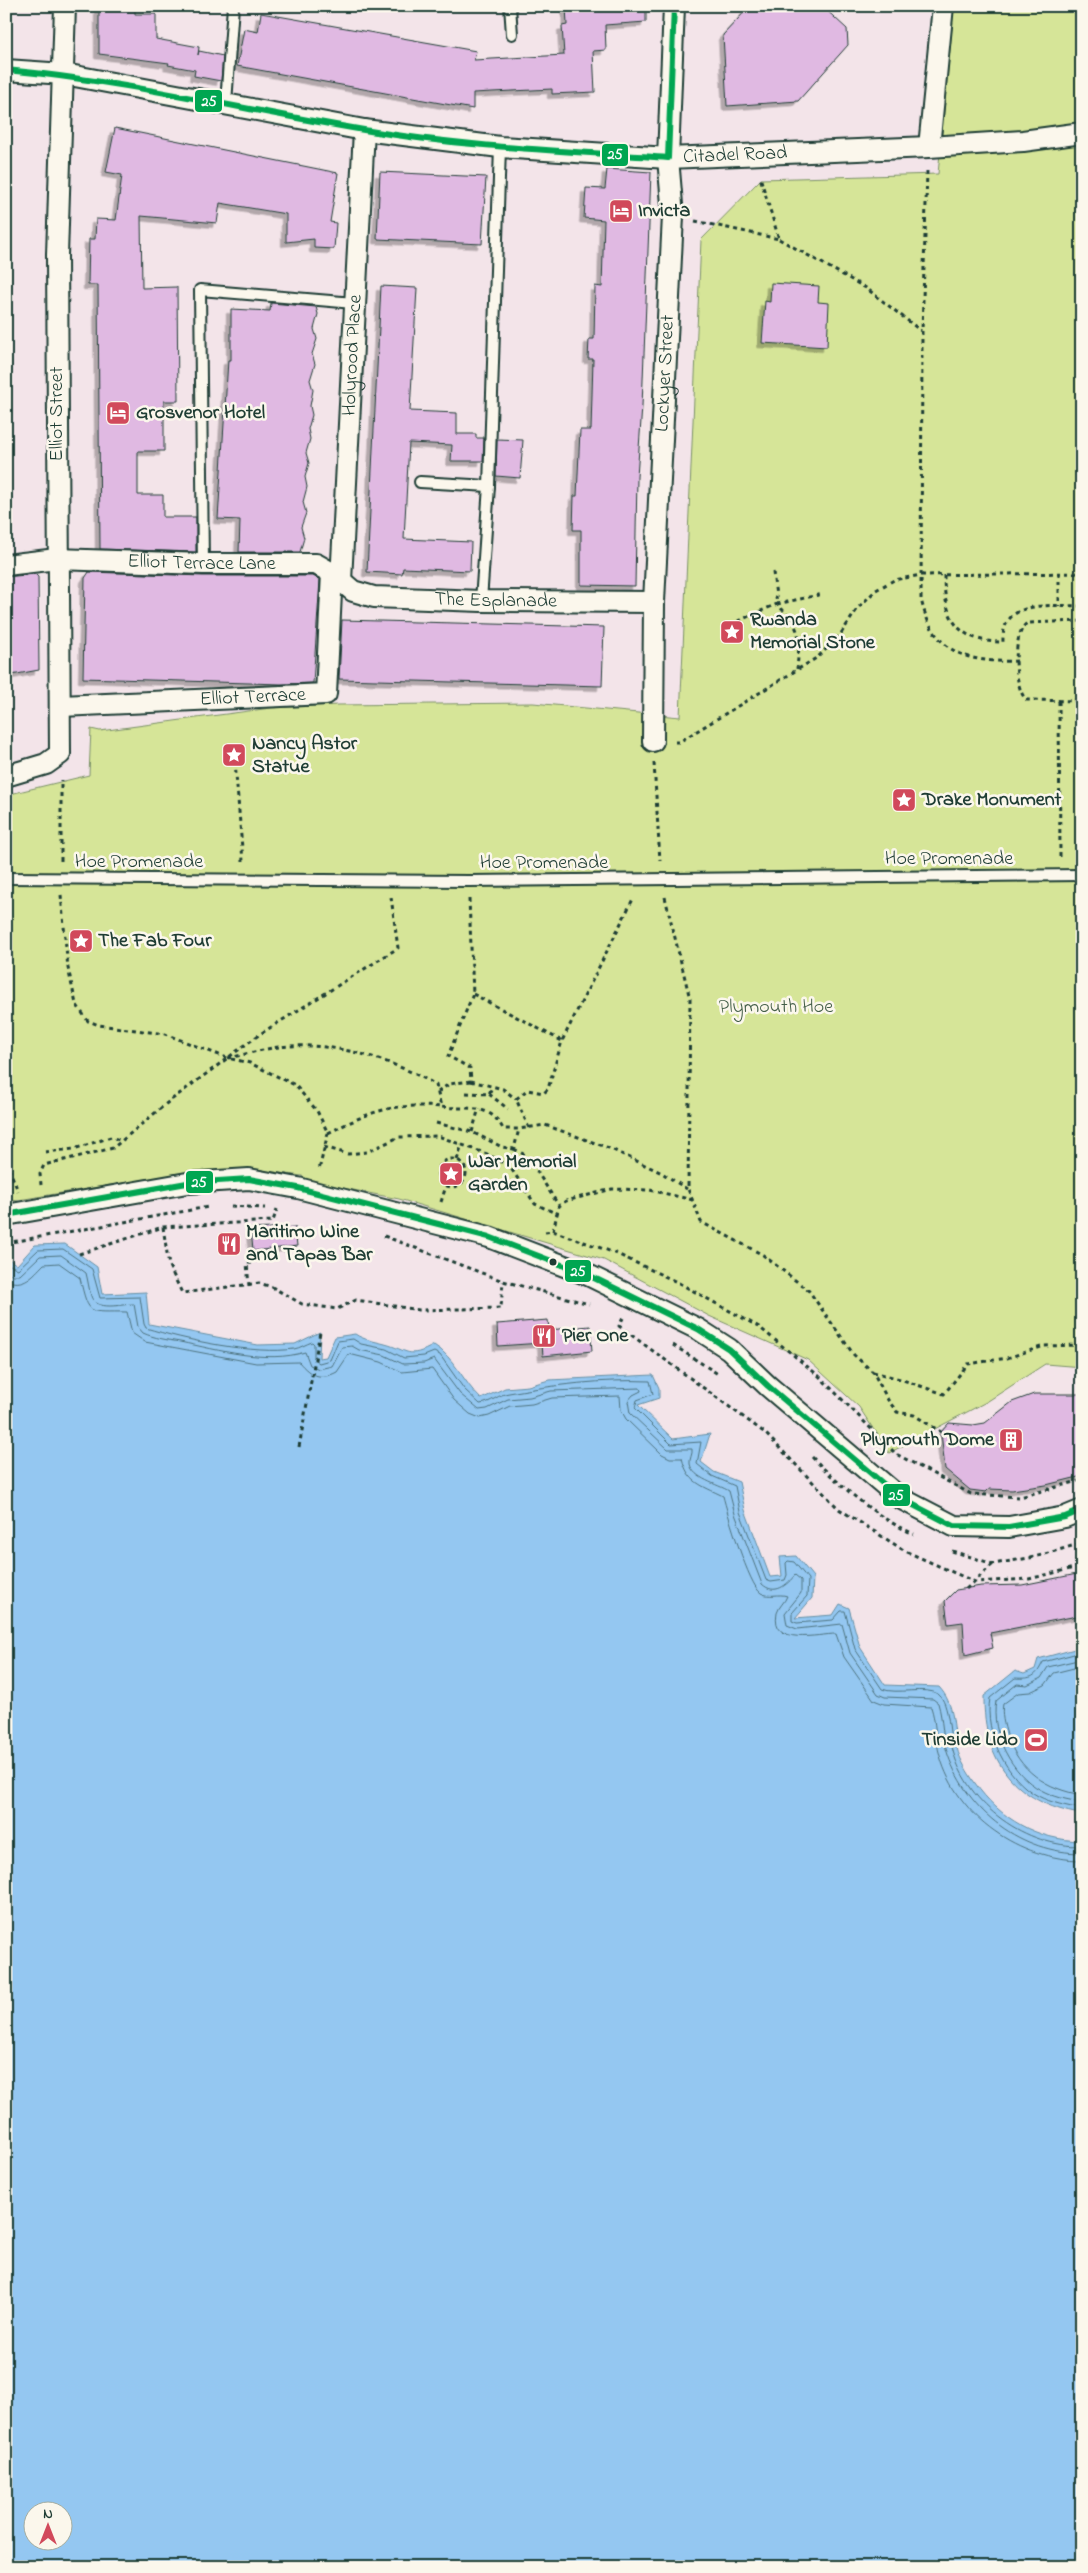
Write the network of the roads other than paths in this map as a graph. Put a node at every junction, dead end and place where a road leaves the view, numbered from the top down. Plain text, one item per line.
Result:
1 (65, 6) edge
2 (233, 6) edge
3 (510, 6) edge
4 (674, 6) edge
5 (944, 6) edge
6 (512, 34) dead end
7 (6, 70) edge
8 (64, 74) junction
9 (226, 103) junction
10 (364, 130) junction
11 (1082, 133) edge
12 (500, 147) junction
13 (929, 147) junction
14 (668, 158) junction
15 (354, 303) junction
16 (420, 482) dead end
17 (489, 486) junction
18 (58, 559) junction
19 (204, 564) junction
20 (6, 565) edge
21 (337, 577) junction
22 (481, 601) junction
23 (654, 602) junction
24 (60, 706) junction
25 (653, 741) road end
26 (6, 776) edge
27 (1082, 875) edge
28 (6, 878) edge
29 (6, 1215) edge
30 (1082, 1510) edge

1 - 8 street, Elliot Street
2 - 9 lane
3 - 6 lane
4 - 14 street, Lockyer Street
5 - 13 street
7 - 8 street, Citadel Road
8 - 9 street, Citadel Road
8 - 18 street, Elliot Street
9 - 10 street, Citadel Road
10 - 12 street, Citadel Road
10 - 15 street, Holyrood Place
11 - 13 street, Citadel Road
12 - 14 street, Citadel Road
12 - 17 lane
13 - 14 street, Citadel Road
14 - 23 street, Lockyer Street
15 - 19 lane
15 - 21 street, Holyrood Place
16 - 17 lane
17 - 22 lane
18 - 19 street, Elliot Terrace Lane
18 - 20 street, Elliot Terrace Lane
18 - 24 street, Elliot Street
19 - 21 street, Elliot Terrace Lane
21 - 22 street, The Esplanade
21 - 24 street, Elliot Terrace
22 - 23 street, The Esplanade
23 - 25 street, Lockyer Street
24 - 26 street, Elliot Street
27 - 28 lane, Hoe Promenade
29 - 30 street

